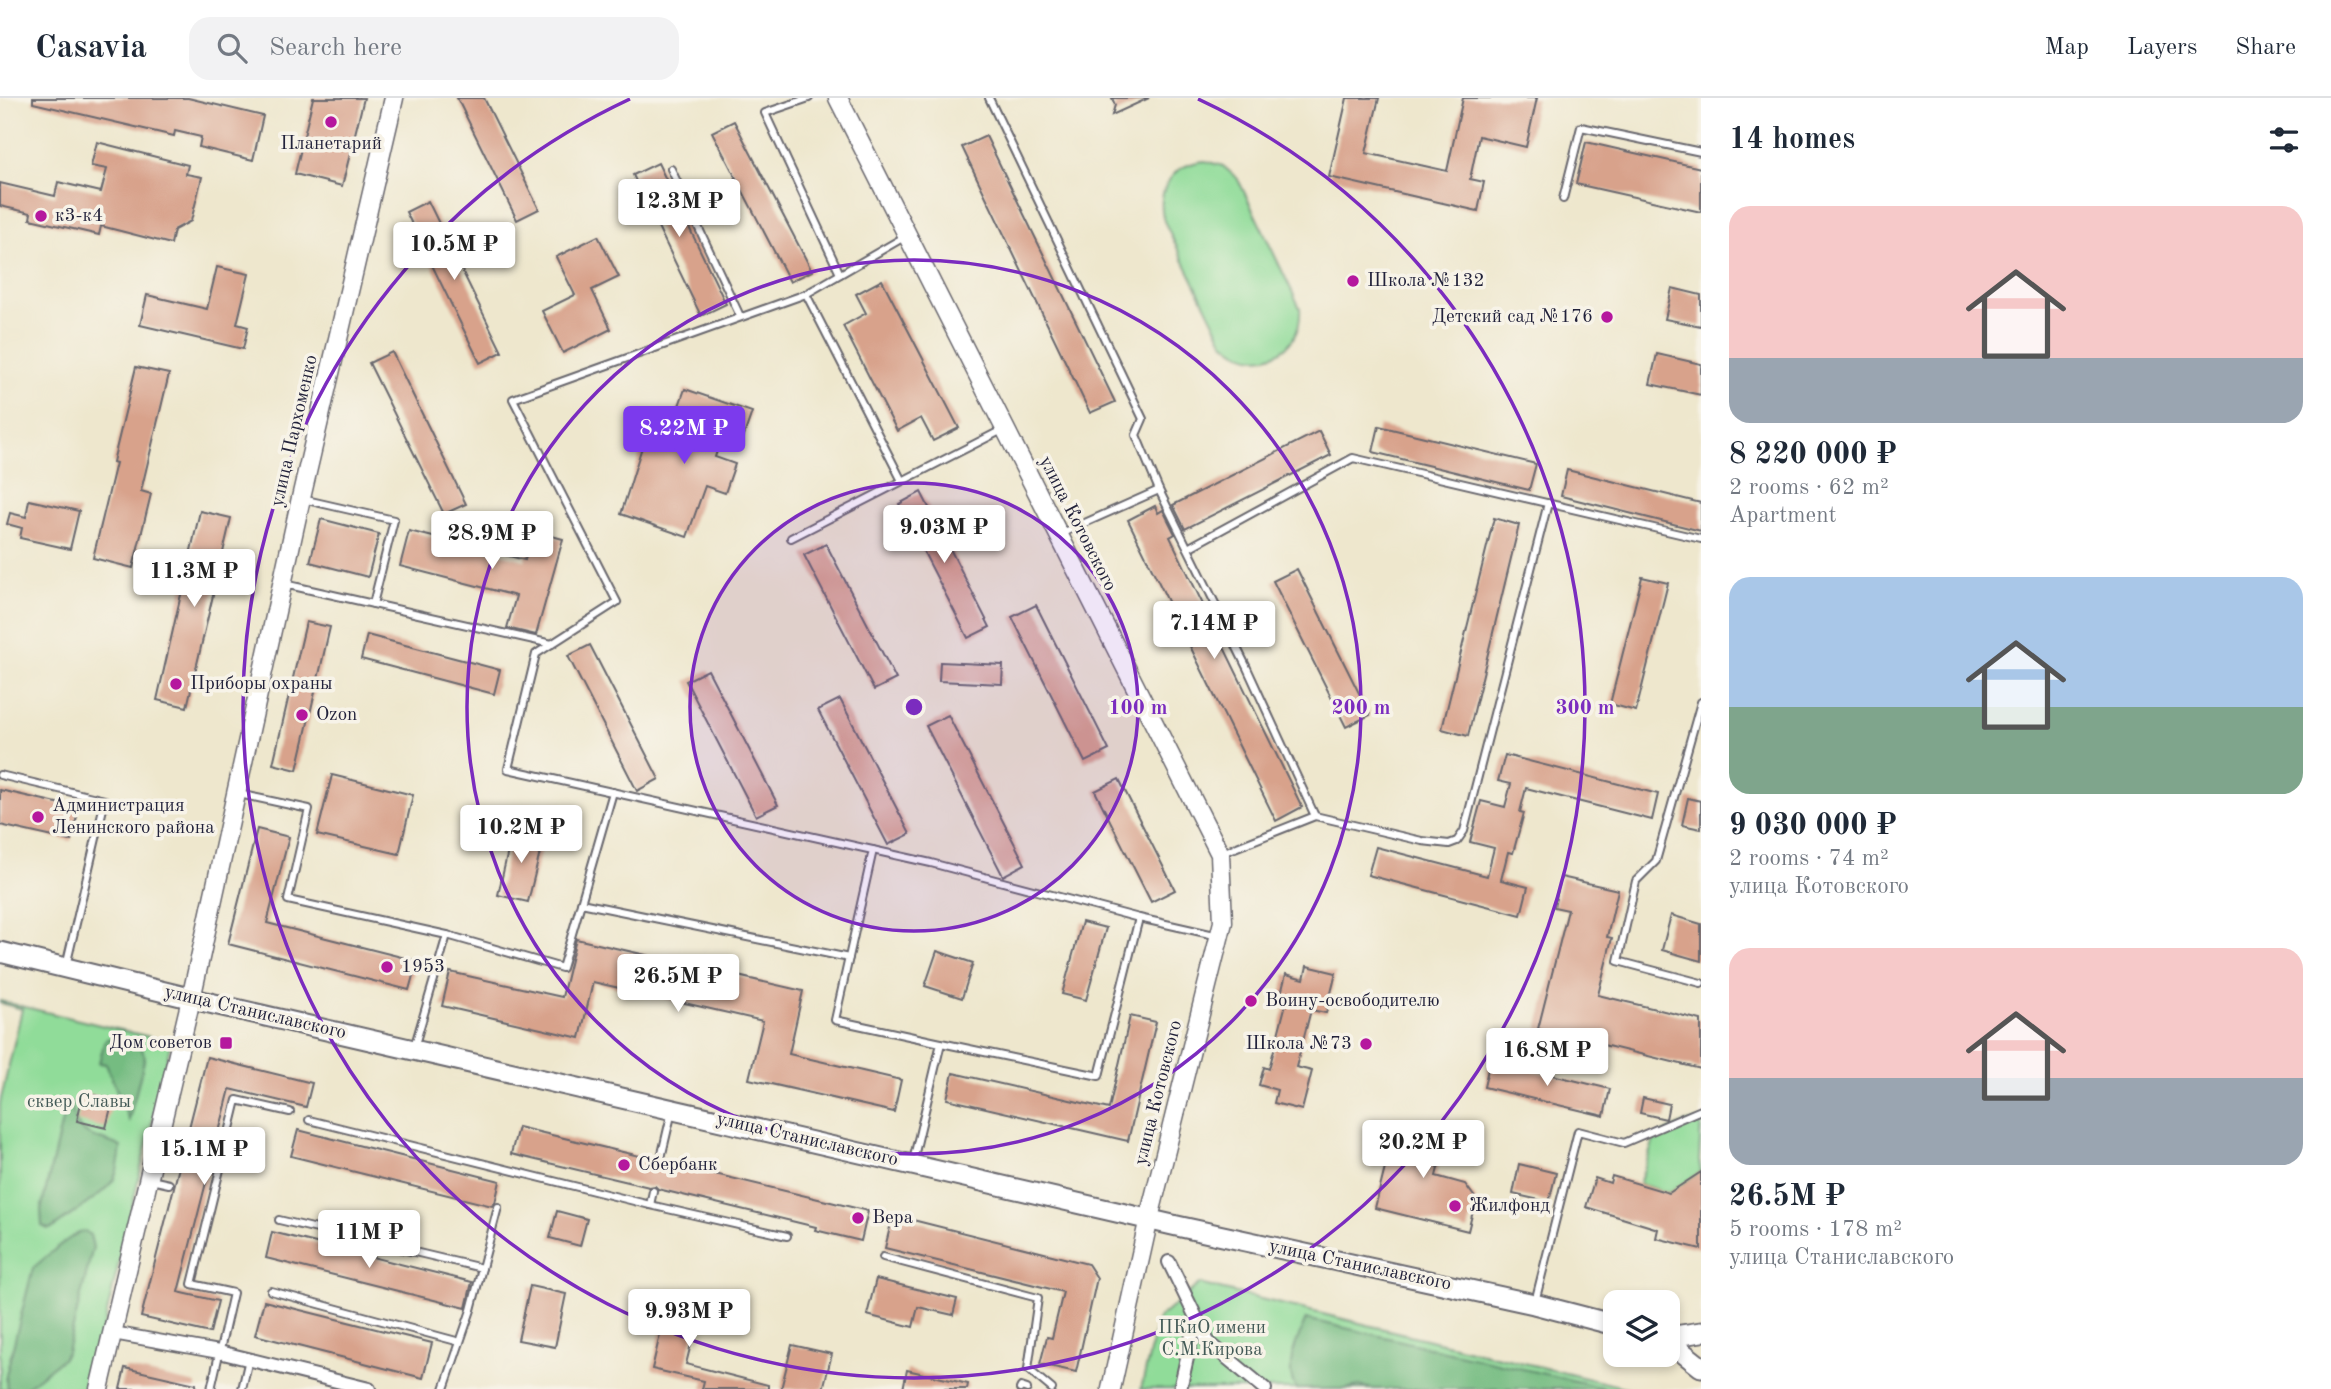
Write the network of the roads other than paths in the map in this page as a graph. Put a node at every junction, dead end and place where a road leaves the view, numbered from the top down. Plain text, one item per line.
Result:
1 (394, 98) edge
2 (809, 98) edge
3 (989, 98) edge
4 (841, 99) edge
5 (1701, 152) edge
6 (671, 169) dead end
7 (1563, 199) dead end
8 (907, 235) junction
9 (840, 274) junction
10 (806, 294) junction
11 (740, 316) junction
12 (1005, 429) junction
13 (902, 481) junction
14 (1159, 490) junction
15 (301, 498) junction
16 (1548, 503) junction
17 (1059, 535) junction
18 (791, 538) dead end
19 (1701, 539) edge
20 (1188, 548) junction
21 (282, 583) junction
22 (373, 604) junction
23 (552, 644) junction
24 (1701, 702) edge
25 (0, 775) edge
26 (614, 792) junction
27 (236, 793) junction
28 (1315, 816) junction
29 (873, 850) junction
30 (1220, 854) junction
31 (581, 903) junction
32 (1139, 918) junction
33 (447, 934) junction
34 (1220, 937) junction
35 (0, 952) edge
36 (849, 958) junction
37 (66, 968) junction
38 (1701, 983) edge
39 (191, 999) junction
40 (941, 1043) junction
41 (413, 1049) junction
42 (673, 1109) junction
43 (1701, 1110) edge
44 (290, 1112) dead end
45 (309, 1120) dead end
46 (661, 1158) dead end
47 (912, 1164) junction
48 (149, 1179) junction
49 (169, 1184) dead end
50 (653, 1191) dead end
51 (650, 1205) junction
52 (498, 1207) dead end
53 (1149, 1217) junction
54 (279, 1220) dead end
55 (788, 1236) dead end
56 (883, 1257) dead end
57 (1169, 1262) dead end
58 (482, 1268) junction
59 (271, 1291) dead end
60 (1534, 1304) junction
61 (1196, 1318) junction
62 (1603, 1322) edge
63 (1701, 1332) edge
64 (113, 1333) junction
65 (1680, 1336) edge
66 (460, 1342) junction
67 (1680, 1349) edge
68 (219, 1352) junction
69 (249, 1359) junction
70 (1701, 1367) edge
71 (1258, 1387) edge
72 (99, 1389) edge
73 (211, 1389) edge
74 (242, 1389) edge
75 (369, 1389) edge
76 (444, 1389) edge
77 (1020, 1389) edge
78 (1027, 1389) edge
79 (1052, 1389) edge
80 (1111, 1389) edge
81 (1180, 1389) edge

1 - 15 street, улица Пархоменко
2 - 9 lane
3 - 14 lane
4 - 8 street, улица Котовского
5 - 7 lane
6 - 11 lane
8 - 9 lane
8 - 12 street, улица Котовского
9 - 10 lane
10 - 11 lane
10 - 13 lane
11 - 23 lane
12 - 13 lane
12 - 17 street, улица Котовского
13 - 18 lane
14 - 17 lane
14 - 20 lane
15 - 21 street, улица Пархоменко
15 - 22 lane
16 - 19 lane
16 - 20 lane
16 - 28 lane
17 - 30 street, улица Котовского
20 - 28 lane
21 - 22 lane
21 - 27 street, улица Пархоменко
22 - 23 lane
23 - 26 lane
24 - 38 lane
25 - 37 lane
26 - 29 lane
26 - 31 lane
27 - 33 lane
27 - 39 street, улица Пархоменко
28 - 30 lane
29 - 32 lane
29 - 36 lane
30 - 34 street, улица Котовского
31 - 33 lane
31 - 36 lane
32 - 34 lane
32 - 40 lane
33 - 41 lane
34 - 53 street, улица Котовского
35 - 37 main road, улица Станиславского
36 - 40 lane
37 - 39 main road, улица Станиславского
39 - 41 main road, улица Станиславского
39 - 48 street, улица Пархоменко
40 - 47 lane
41 - 42 main road, улица Станиславского
42 - 46 lane
42 - 47 main road, улица Станиславского
43 - 60 lane
44 - 68 lane
45 - 51 lane
47 - 53 main road, улица Станиславского
48 - 49 lane
48 - 64 street, улица Пархоменко
50 - 51 lane
51 - 55 lane
52 - 58 lane
53 - 60 main road, улица Станиславского
53 - 80 street, улица Котовского
54 - 58 lane
56 - 79 lane
57 - 61 street
58 - 66 lane
59 - 66 lane
60 - 62 main road, улица Станиславского
61 - 71 street
61 - 81 street
63 - 65 main road
64 - 68 street
64 - 72 street, улица Пархоменко
66 - 76 lane
67 - 70 main road
68 - 69 street
68 - 73 lane
69 - 74 lane
69 - 75 street
77 - 78 lane

